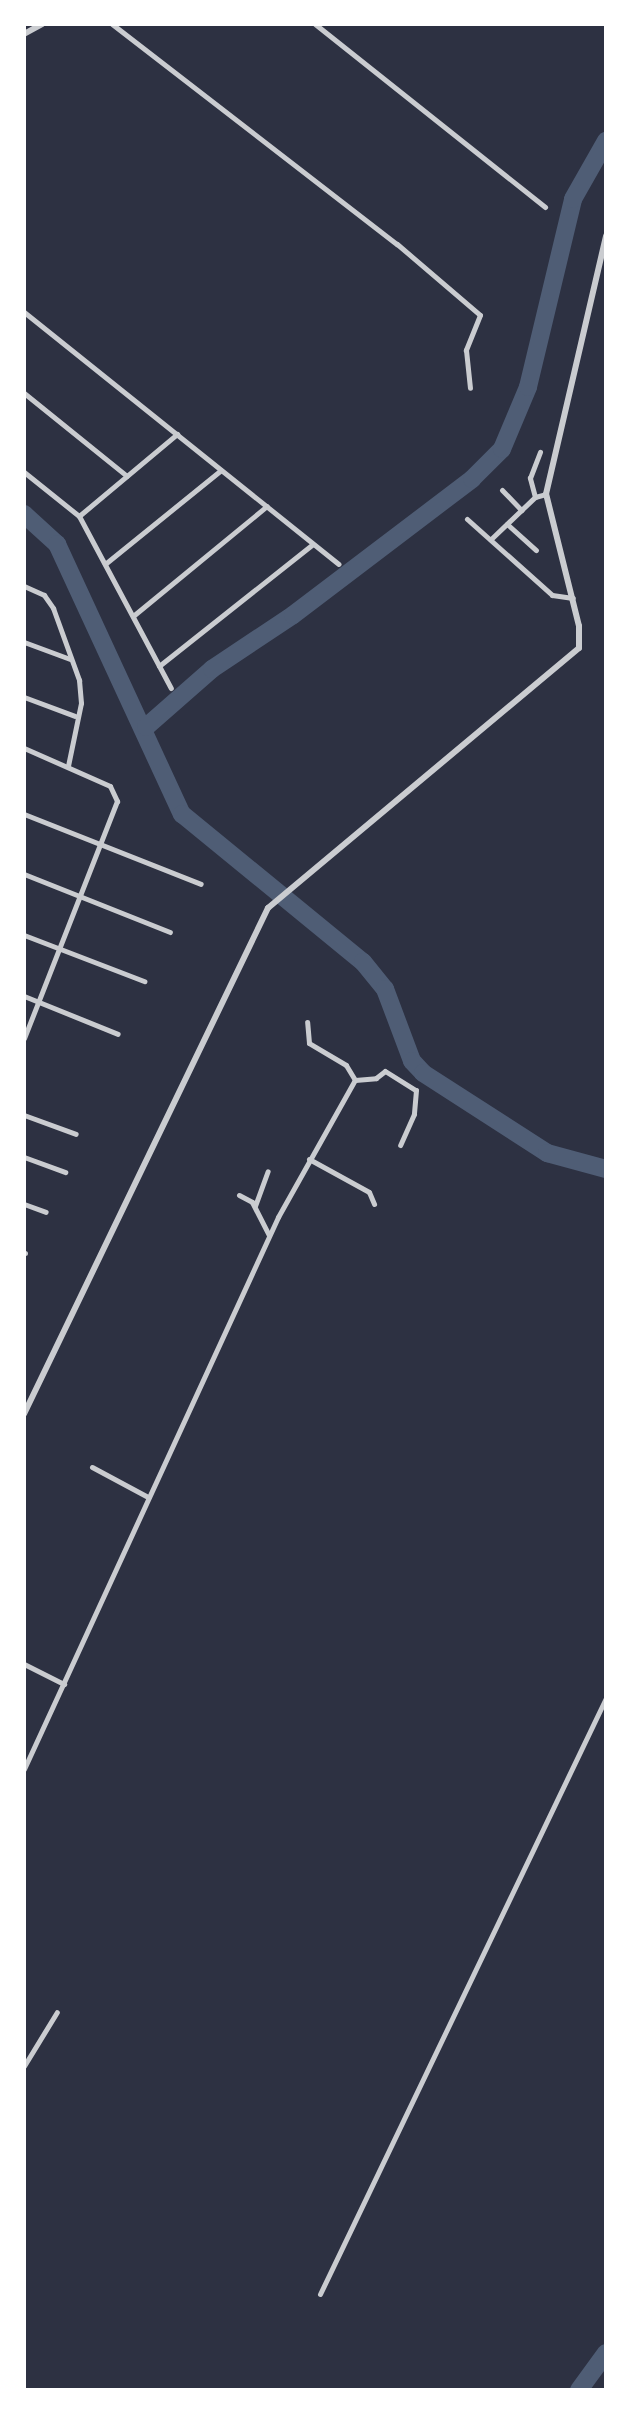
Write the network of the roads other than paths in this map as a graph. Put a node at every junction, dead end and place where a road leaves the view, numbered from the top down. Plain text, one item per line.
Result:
1 (42, 24) edge
2 (112, 24) edge
3 (315, 24) edge
4 (24, 34) edge
5 (545, 207) dead end
6 (606, 236) edge
7 (24, 312) edge
8 (470, 388) dead end
9 (24, 393) edge
10 (177, 434) junction
11 (540, 452) dead end
12 (221, 470) junction
13 (24, 472) edge
14 (127, 476) junction
15 (502, 490) dead end
16 (546, 494) junction
17 (535, 497) junction
18 (267, 506) junction
19 (521, 510) junction
20 (79, 516) junction
21 (467, 519) dead end
22 (507, 524) junction
23 (491, 539) junction
24 (313, 544) junction
25 (536, 550) dead end
26 (105, 564) junction
27 (338, 564) dead end
28 (24, 586) edge
29 (574, 598) junction
30 (133, 616) junction
31 (24, 642) edge
32 (70, 659) junction
33 (159, 666) junction
34 (171, 688) dead end
35 (24, 697) edge
36 (76, 717) junction
37 (24, 748) edge
38 (68, 766) junction
39 (24, 814) edge
40 (100, 845) junction
41 (24, 874) edge
42 (201, 884) dead end
43 (80, 897) junction
44 (170, 932) dead end
45 (24, 935) edge
46 (60, 948) junction
47 (144, 981) dead end
48 (24, 996) edge
49 (38, 1002) junction
50 (307, 1022) dead end
51 (118, 1034) dead end
52 (24, 1038) edge
53 (355, 1080) junction
54 (24, 1115) edge
55 (76, 1134) dead end
56 (400, 1145) dead end
57 (24, 1157) edge
58 (309, 1159) junction
59 (268, 1171) dead end
60 (65, 1172) dead end
61 (239, 1195) dead end
62 (24, 1204) edge
63 (374, 1204) dead end
64 (255, 1206) junction
65 (46, 1212) dead end
66 (269, 1236) junction
67 (24, 1414) edge
68 (92, 1467) dead end
69 (148, 1497) junction
70 (24, 1664) edge
71 (64, 1684) junction
72 (606, 1698) edge
73 (25, 1766) edge
74 (57, 2012) dead end
75 (24, 2066) edge
76 (320, 2294) dead end

1 - 4 street
2 - 8 street
3 - 5 street
6 - 16 street
7 - 10 street
9 - 14 street
10 - 12 street
10 - 14 street
11 - 17 street
12 - 18 street
12 - 26 street
13 - 20 street
14 - 20 street
15 - 19 street
16 - 17 street
16 - 29 street
17 - 19 street
18 - 24 street
18 - 30 street
19 - 22 street
20 - 26 street
21 - 23 street
22 - 23 street
22 - 25 street
23 - 29 street
24 - 27 street
24 - 33 street
26 - 30 street
28 - 32 street
29 - 67 street
30 - 33 street
31 - 32 street
32 - 36 street
33 - 34 street
35 - 36 street
36 - 38 street
37 - 38 street
38 - 40 street
39 - 40 street
40 - 42 street
40 - 43 street
41 - 43 street
43 - 44 street
43 - 46 street
45 - 46 street
46 - 47 street
46 - 49 street
48 - 49 street
49 - 51 street
49 - 52 street
50 - 53 street
53 - 56 street
53 - 58 street
54 - 55 street
57 - 60 street
58 - 63 street
58 - 66 street
59 - 64 street
61 - 64 street
62 - 65 street
64 - 66 street
66 - 69 street
68 - 69 street
69 - 71 street
70 - 71 street
71 - 73 street
72 - 76 street
74 - 75 street

